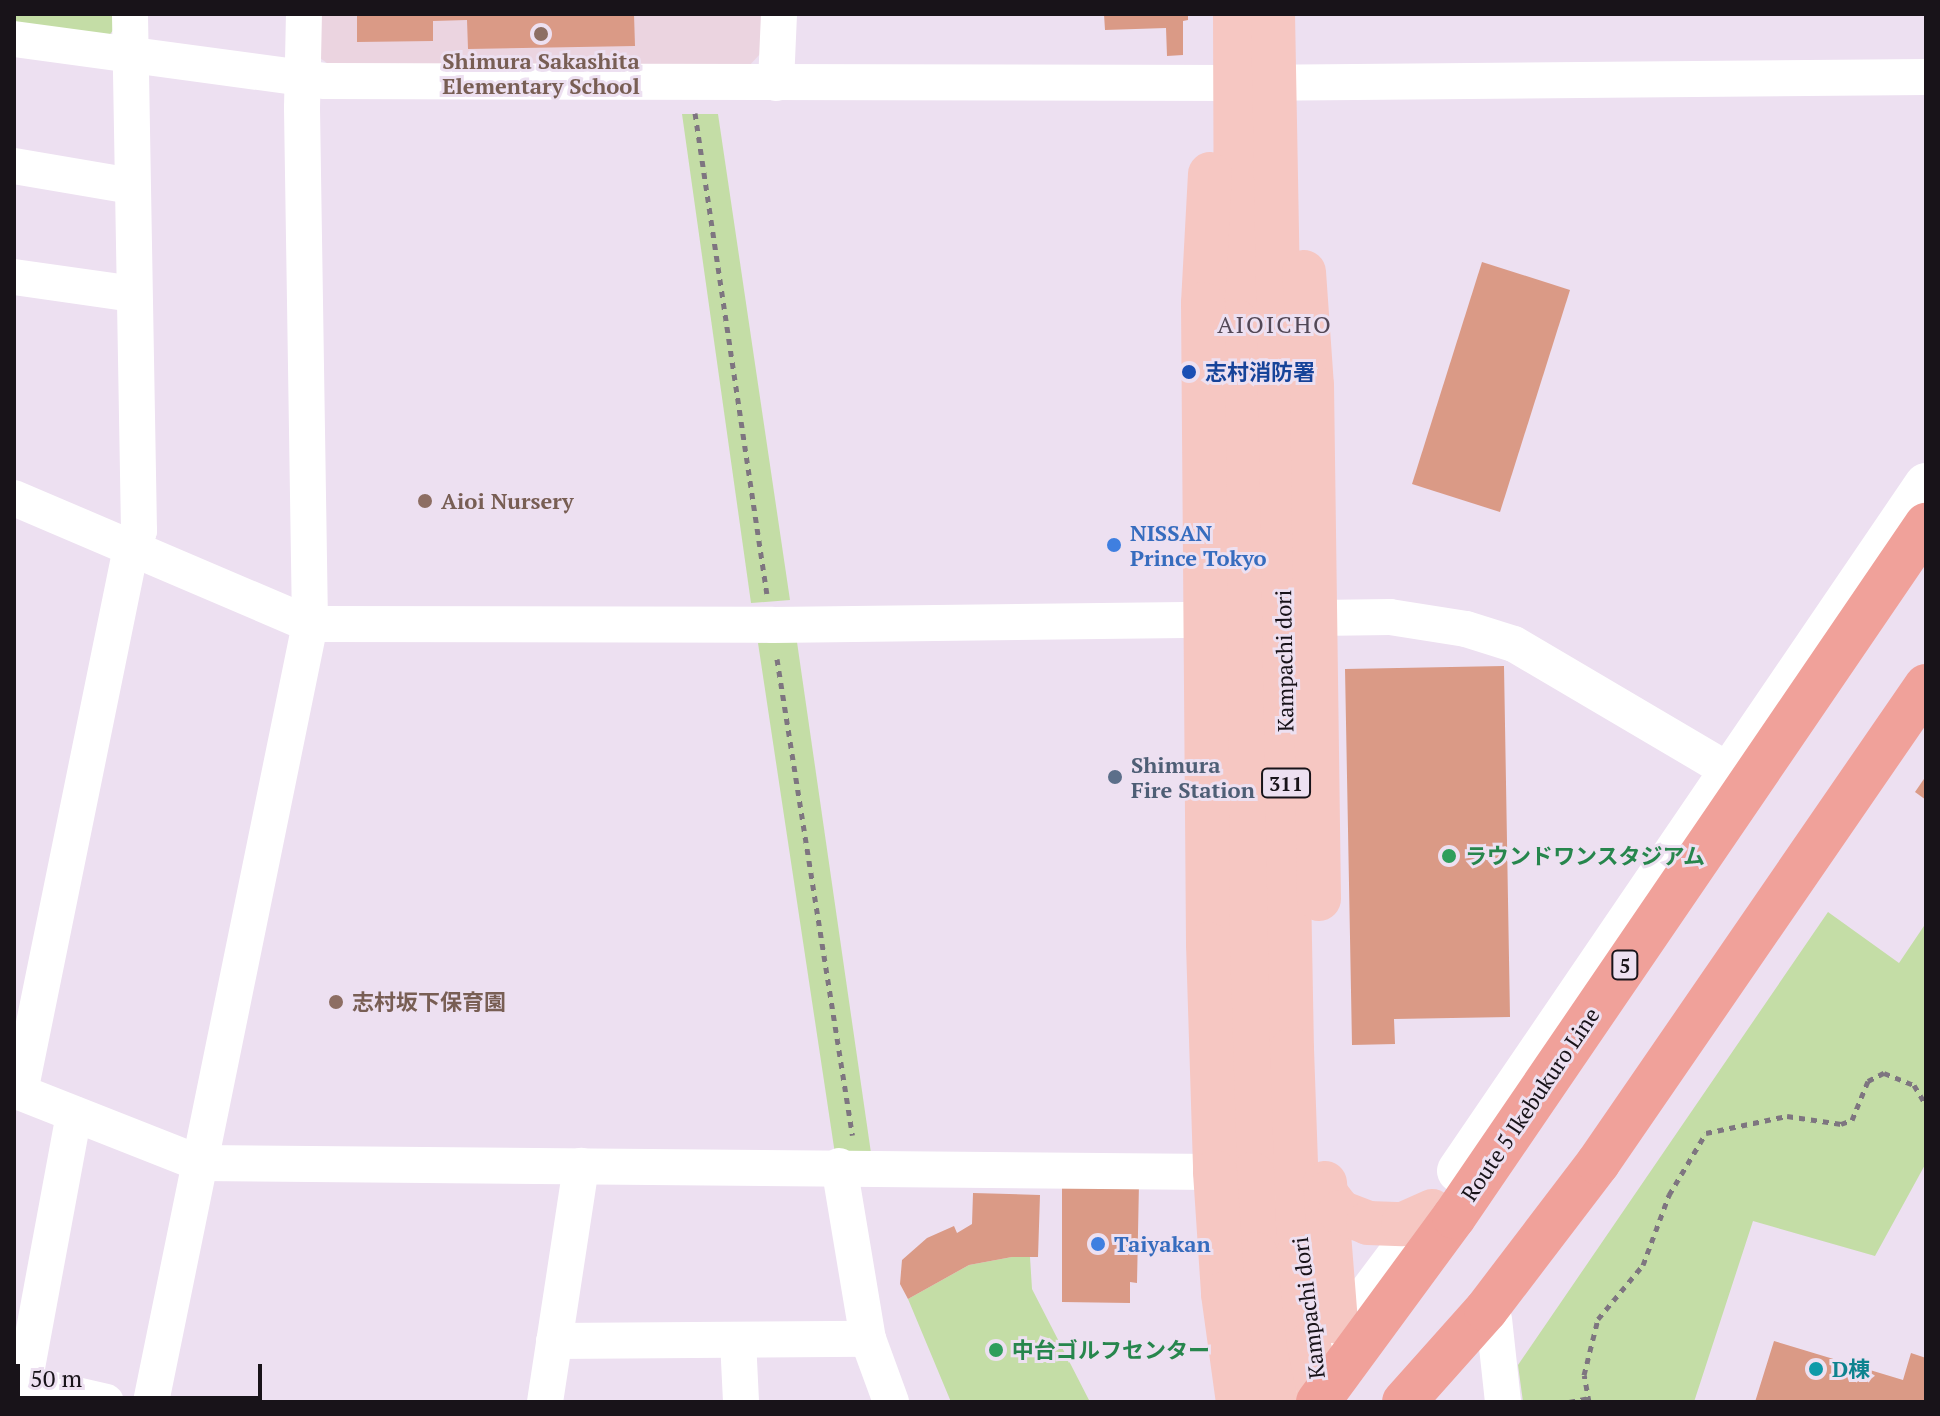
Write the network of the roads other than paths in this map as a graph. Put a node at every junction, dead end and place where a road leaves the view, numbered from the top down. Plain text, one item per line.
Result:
1 (130, 14) edge
2 (304, 14) edge
3 (779, 14) edge
4 (1235, 14) edge
5 (1273, 14) edge
6 (14, 39) edge
7 (129, 57) junction
8 (1926, 77) edge
9 (303, 79) junction
10 (776, 83) junction
11 (1263, 88) junction
12 (14, 166) edge
13 (131, 186) junction
14 (14, 277) edge
15 (133, 294) junction
16 (1926, 485) edge
17 (14, 498) edge
18 (1926, 525) edge
19 (131, 548) junction
20 (1926, 553) edge
21 (1317, 618) junction
22 (1206, 620) junction
23 (310, 624) junction
24 (1814, 650) junction
25 (1926, 664) edge
26 (1926, 679) edge
27 (1926, 686) edge
28 (1889, 730) junction
29 (1731, 772) junction
30 (17, 1091) edge
31 (74, 1114) junction
32 (199, 1163) junction
33 (581, 1166) junction
34 (848, 1166) junction
35 (1215, 1172) junction
36 (1326, 1194) junction
37 (1432, 1211) junction
38 (1494, 1319) junction
39 (1338, 1338) junction
40 (868, 1339) junction
41 (738, 1340) junction
42 (554, 1341) junction
43 (106, 1402) edge
44 (151, 1402) edge
45 (545, 1402) edge
46 (741, 1402) edge
47 (891, 1402) edge
48 (1238, 1402) edge
49 (1276, 1402) edge
50 (1289, 1402) edge
51 (1319, 1402) edge
52 (1349, 1402) edge
53 (1404, 1402) edge
54 (1430, 1402) edge
55 (1503, 1402) edge

1 - 7 street
2 - 9 street
3 - 10 street
4 - 11 main road, Kampachi dori / 311
5 - 11 main road, Kampachi dori / 311
6 - 7 street
7 - 9 street
7 - 13 street
8 - 11 street
9 - 10 street
9 - 23 street
10 - 11 street
11 - 21 main road
11 - 22 main road
11 - 49 main road, Kampachi dori / 311
11 - 51 main road, Kampachi dori / 311
12 - 13 street
13 - 15 street
14 - 15 street
15 - 19 street
16 - 24 street
17 - 19 street
18 - 51 highway, Route 5 Ikebukuro Line / 5
19 - 23 street
19 - 30 street
20 - 24 highway
21 - 29 street
21 - 36 main road
22 - 23 street
22 - 35 main road
23 - 32 street
24 - 29 street
25 - 28 highway
26 - 28 street
27 - 53 highway
28 - 38 street
29 - 37 street
30 - 31 street
31 - 32 street
31 - 43 street
32 - 33 street
32 - 44 street
33 - 34 street
33 - 42 street
34 - 35 street
34 - 40 street
35 - 48 main road
36 - 37 main road
36 - 39 main road
37 - 39 street
38 - 54 street
38 - 55 street
39 - 50 street
39 - 52 main road
40 - 41 street
40 - 47 street
41 - 42 street
41 - 46 street
42 - 45 street

